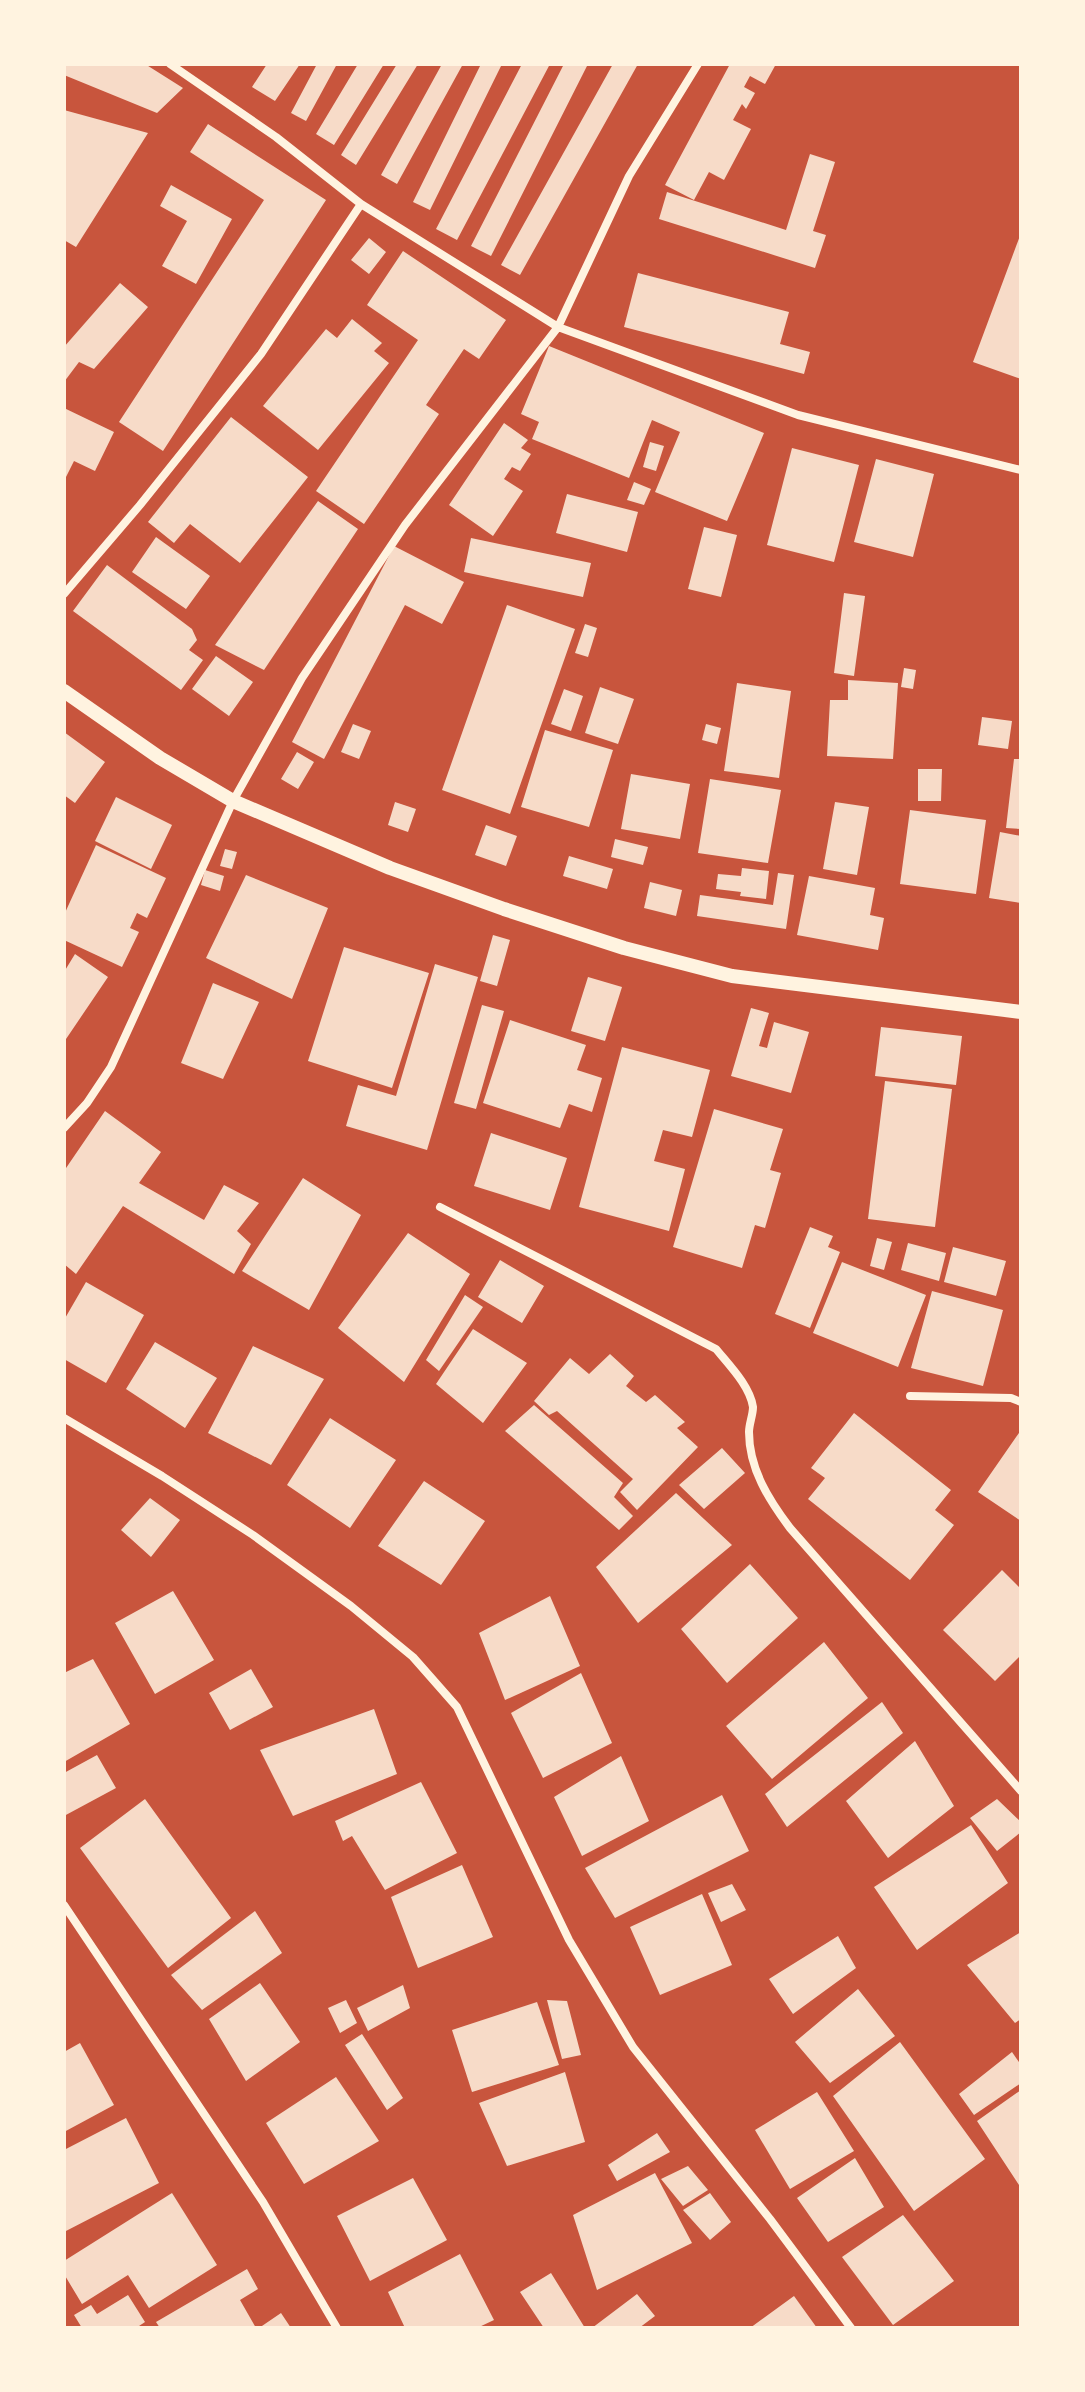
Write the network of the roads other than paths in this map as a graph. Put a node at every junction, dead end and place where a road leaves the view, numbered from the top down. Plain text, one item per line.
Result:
1 (170, 64) edge
2 (698, 64) edge
3 (361, 204) junction
4 (558, 327) junction
5 (1021, 470) edge
6 (64, 594) edge
7 (64, 691) edge
8 (233, 801) junction
9 (1021, 1012) edge
10 (64, 1128) edge
11 (440, 1207) dead end
12 (910, 1396) dead end
13 (1021, 1402) edge
14 (64, 1418) edge
15 (1021, 1791) edge
16 (64, 1905) edge
17 (337, 2328) edge
18 (851, 2328) edge

1 - 3 street
2 - 4 street
3 - 4 street
3 - 6 street
4 - 5 street
4 - 8 street
7 - 8 street
8 - 9 street
8 - 10 street
11 - 15 street
12 - 13 street
14 - 18 street
16 - 17 street

